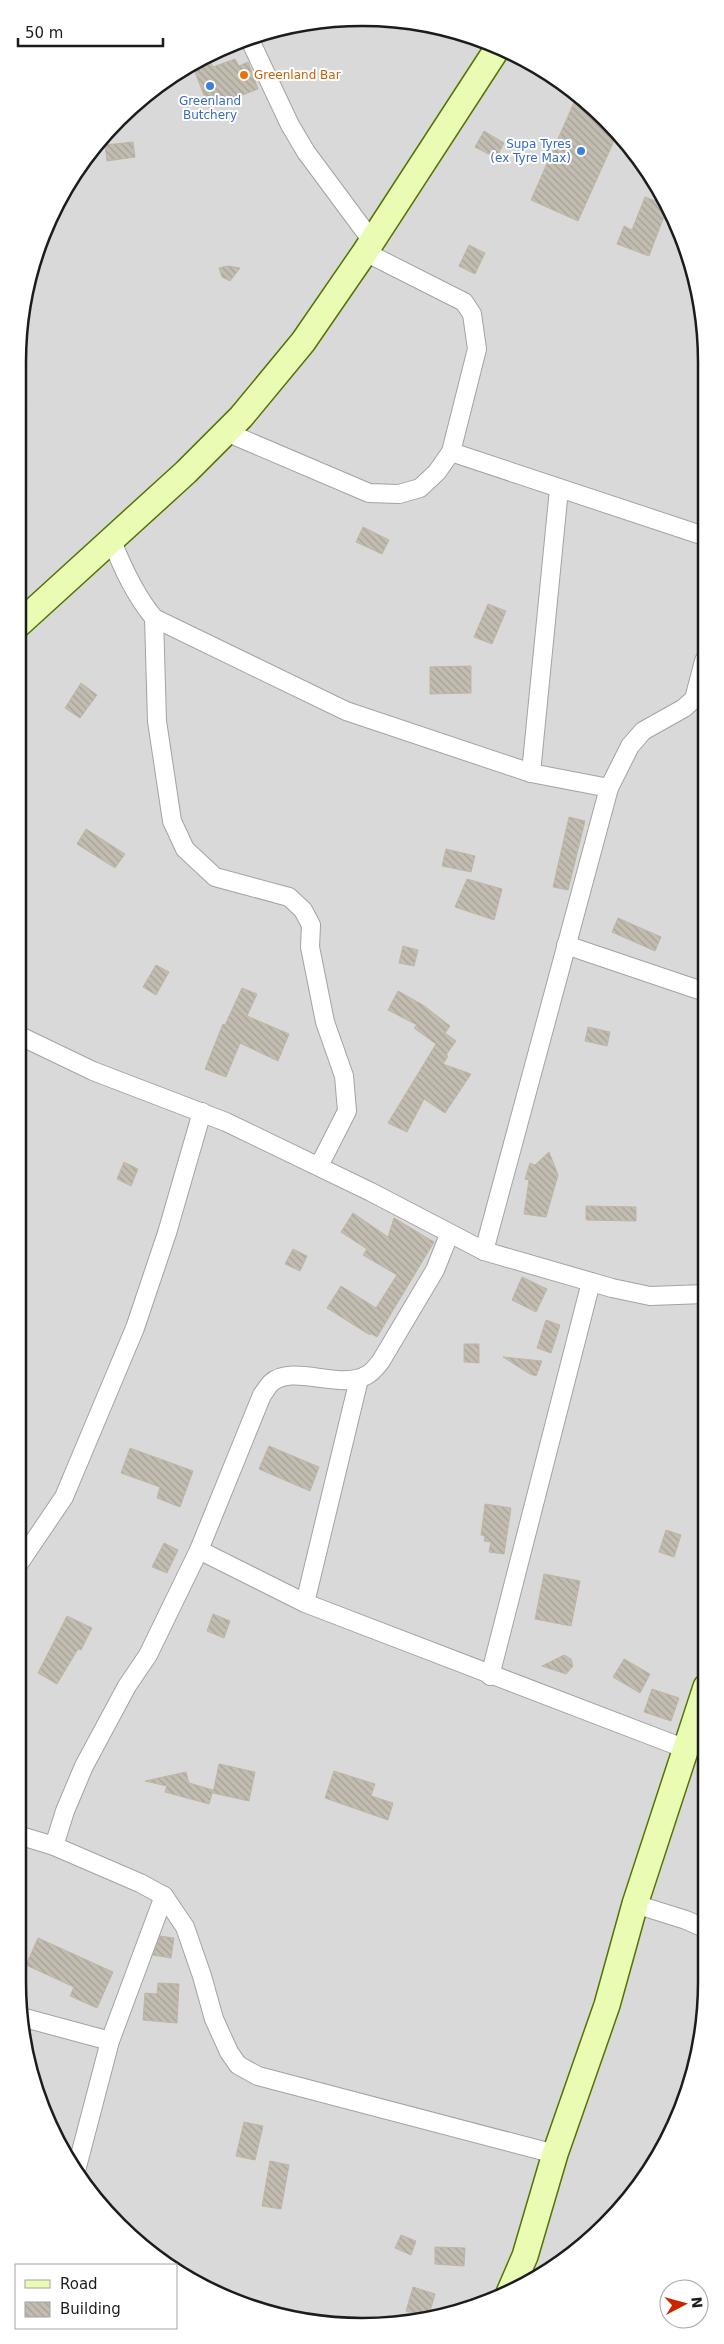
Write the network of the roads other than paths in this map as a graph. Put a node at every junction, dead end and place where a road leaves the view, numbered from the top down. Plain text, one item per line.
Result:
1 (252, 45) edge
2 (494, 54) edge
3 (369, 246) junction
4 (226, 432) junction
5 (451, 452) junction
6 (559, 489) junction
7 (698, 534) edge
8 (112, 541) junction
9 (26, 618) edge
10 (154, 618) junction
11 (698, 684) edge
12 (531, 773) junction
13 (609, 788) junction
14 (566, 945) junction
15 (698, 994) edge
16 (26, 1038) edge
17 (202, 1112) junction
18 (319, 1166) junction
19 (449, 1235) junction
20 (484, 1251) junction
21 (591, 1282) junction
22 (698, 1294) edge
23 (359, 1379) junction
24 (26, 1550) edge
25 (199, 1550) junction
26 (305, 1603) junction
27 (490, 1676) junction
28 (698, 1712) edge
29 (686, 1749) junction
30 (26, 1837) edge
31 (54, 1846) junction
32 (164, 1896) junction
33 (635, 1904) junction
34 (698, 1925) edge
35 (28, 2019) edge
36 (110, 2041) junction
37 (555, 2154) junction
38 (78, 2162) edge
39 (514, 2281) edge

1 - 3 street
2 - 3 street
3 - 4 street
3 - 5 street
4 - 5 street
4 - 8 street
5 - 6 street
6 - 7 street
6 - 12 street
8 - 9 street
8 - 10 street
10 - 12 street
10 - 18 street
11 - 13 street
12 - 13 street
13 - 14 street
14 - 15 street
14 - 20 street
16 - 17 street
17 - 18 street
17 - 24 street
18 - 19 street
19 - 20 street
19 - 23 street
20 - 21 street
21 - 22 street
21 - 27 street
23 - 25 street
23 - 26 street
25 - 26 street
25 - 31 street
26 - 27 street
27 - 29 street
28 - 29 street
29 - 33 street
30 - 31 street
31 - 32 street
32 - 36 street
32 - 37 street
33 - 34 street
33 - 37 street
35 - 36 street
36 - 38 street
37 - 39 street

